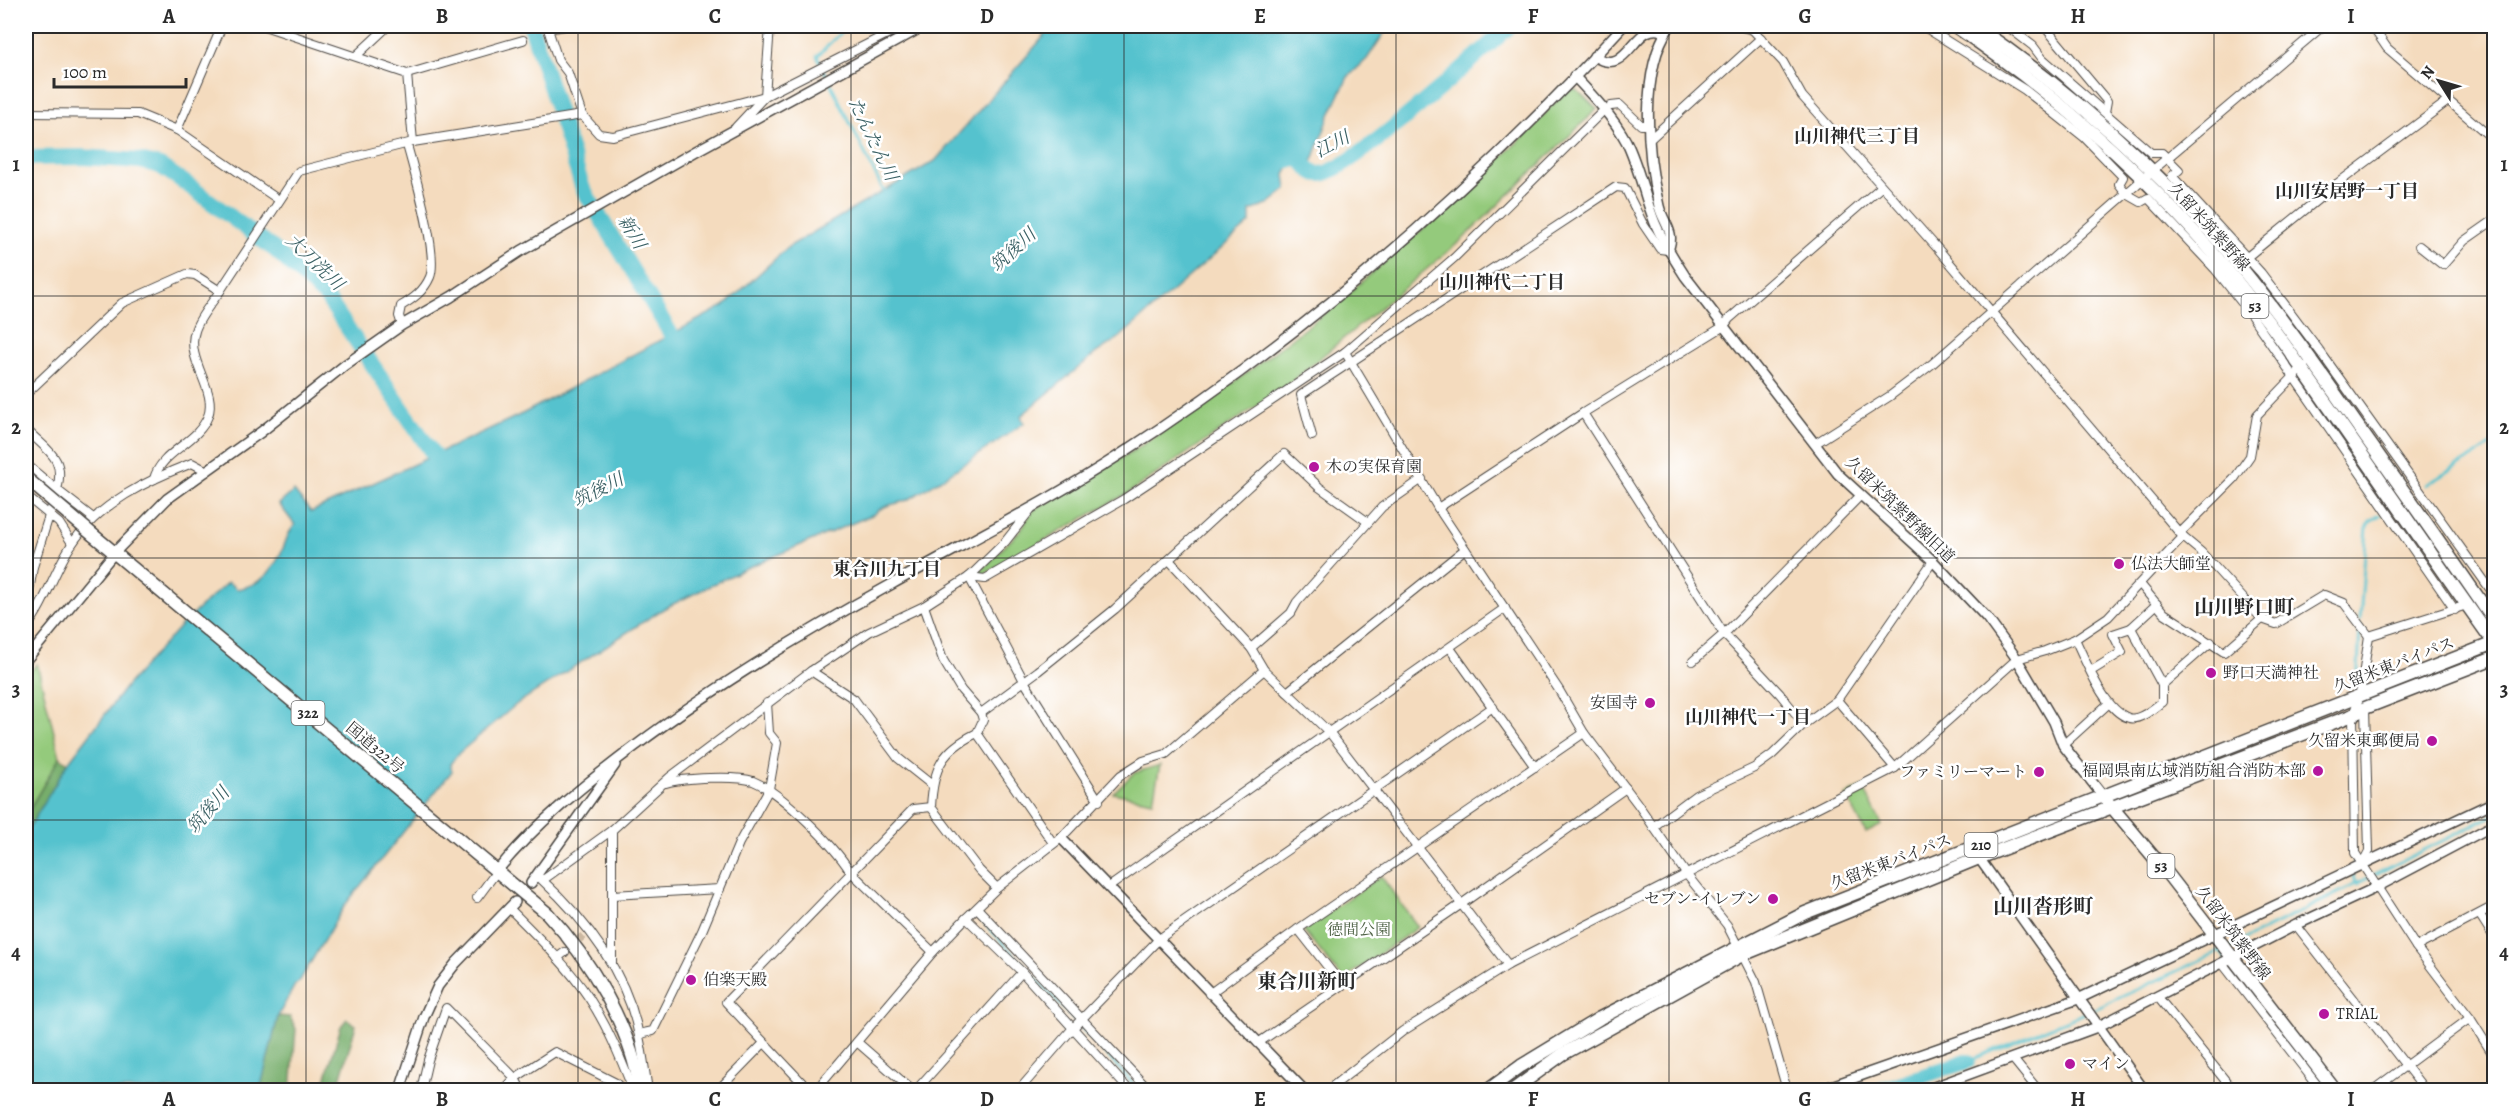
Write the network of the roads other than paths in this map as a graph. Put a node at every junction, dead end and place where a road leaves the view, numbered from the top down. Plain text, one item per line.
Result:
1 (222, 26) edge
2 (264, 26) edge
3 (388, 26) edge
4 (565, 26) edge
5 (770, 26) edge
6 (903, 26) edge
7 (924, 26) edge
8 (1623, 26) edge
9 (1738, 26) edge
10 (1923, 26) edge
11 (1955, 26) edge
12 (1975, 26) edge
13 (2007, 26) edge
14 (2043, 26) edge
15 (2323, 26) edge
16 (2372, 26) edge
17 (1756, 28) edge
18 (1668, 29) edge
19 (1761, 38) junction
20 (523, 40) dead end
21 (357, 55) junction
22 (1594, 56) junction
23 (407, 74) junction
24 (1574, 76) junction
25 (765, 96) junction
26 (2448, 101) junction
27 (1611, 106) dead end
28 (2105, 112) junction
29 (26, 113) edge
30 (1600, 114) dead end
31 (582, 115) junction
32 (1649, 125) junction
33 (177, 130) junction
34 (729, 134) junction
35 (1649, 140) junction
36 (2494, 140) edge
37 (410, 143) junction
38 (2168, 158) junction
39 (2147, 175) junction
40 (1881, 187) junction
41 (2127, 194) junction
42 (279, 200) junction
43 (2494, 220) edge
44 (2419, 246) dead end
45 (1668, 249) junction
46 (2247, 257) junction
47 (220, 291) junction
48 (1990, 312) junction
49 (402, 325) junction
50 (1724, 326) junction
51 (1345, 352) junction
52 (2312, 361) junction
53 (1353, 363) junction
54 (2292, 377) junction
55 (26, 394) edge
56 (1583, 413) junction
57 (26, 429) edge
58 (1312, 436) dead end
59 (1816, 443) junction
60 (26, 464) edge
61 (207, 471) junction
62 (26, 478) edge
63 (154, 479) junction
64 (1422, 479) junction
65 (57, 490) junction
66 (26, 496) edge
67 (1860, 496) junction
68 (1438, 508) junction
69 (1031, 509) junction
70 (49, 513) junction
71 (93, 518) junction
72 (1368, 522) junction
73 (2182, 535) junction
74 (72, 543) junction
75 (1465, 549) junction
76 (115, 552) junction
77 (1169, 561) junction
78 (1933, 561) junction
79 (969, 578) junction
80 (2140, 585) junction
81 (2494, 593) edge
82 (2480, 600) junction
83 (2157, 604) junction
84 (2467, 605) junction
85 (924, 606) junction
86 (1505, 608) junction
87 (26, 610) edge
88 (2455, 610) junction
89 (2262, 620) junction
90 (2494, 621) edge
91 (26, 628) edge
92 (2131, 628) junction
93 (1724, 634) junction
94 (2369, 636) junction
95 (2075, 639) junction
96 (2211, 642) junction
97 (2494, 643) edge
98 (1251, 648) junction
99 (1450, 648) junction
100 (26, 658) edge
101 (2494, 658) edge
102 (2017, 659) junction
103 (1693, 661) dead end
104 (1264, 669) junction
105 (811, 671) junction
106 (2091, 671) junction
107 (1024, 681) junction
108 (2162, 685) junction
109 (1287, 692) junction
110 (2360, 695) junction
111 (1837, 700) junction
112 (767, 703) junction
113 (2108, 704) junction
114 (1493, 707) junction
115 (2365, 708) junction
116 (981, 713) junction
117 (2353, 715) junction
118 (1804, 724) junction
119 (1584, 732) junction
120 (977, 733) junction
121 (1330, 733) junction
122 (2063, 745) junction
123 (618, 760) junction
124 (1535, 767) junction
125 (1894, 768) junction
126 (663, 784) junction
127 (932, 785) junction
128 (1626, 788) junction
129 (769, 789) junction
130 (1373, 789) junction
131 (2103, 796) junction
132 (1099, 801) junction
133 (2494, 802) edge
134 (931, 807) junction
135 (2112, 808) junction
136 (2494, 825) edge
137 (1653, 827) junction
138 (612, 830) junction
139 (1057, 840) junction
140 (1418, 847) junction
141 (1979, 858) junction
142 (2362, 864) junction
143 (494, 868) junction
144 (850, 871) junction
145 (1687, 875) junction
146 (537, 879) junction
147 (1109, 887) junction
148 (997, 888) junction
149 (2375, 888) junction
150 (720, 889) junction
151 (612, 894) junction
152 (477, 898) dead end
153 (512, 905) joint
154 (1460, 905) junction
155 (2494, 906) edge
156 (978, 909) junction
157 (2480, 915) junction
158 (966, 918) junction
159 (2296, 925) junction
160 (1299, 929) junction
161 (2216, 937) junction
162 (2494, 937) edge
163 (1159, 939) junction
164 (2416, 947) junction
165 (1740, 950) junction
166 (565, 952) tunnel mouth
167 (933, 952) junction
168 (557, 958) junction
169 (2227, 960) junction
170 (612, 964) junction
171 (1508, 965) junction
172 (1022, 972) junction
173 (1342, 985) junction
174 (1209, 994) junction
175 (2157, 996) junction
176 (2078, 999) junction
177 (2470, 1018) junction
178 (1082, 1019) junction
179 (2097, 1027) junction
180 (1073, 1028) junction
181 (639, 1034) junction
182 (856, 1042) junction
183 (1258, 1043) junction
184 (763, 1044) junction
185 (2494, 1056) edge
186 (2013, 1059) junction
187 (2406, 1066) junction
188 (515, 1078) junction
189 (400, 1090) edge
190 (421, 1090) edge
191 (504, 1090) edge
192 (521, 1090) edge
193 (622, 1090) edge
194 (633, 1090) edge
195 (640, 1090) edge
196 (648, 1090) edge
197 (718, 1090) edge
198 (808, 1090) edge
199 (816, 1090) edge
200 (914, 1090) edge
201 (1019, 1090) edge
202 (1129, 1090) edge
203 (1149, 1090) edge
204 (1304, 1090) edge
205 (1328, 1090) edge
206 (1488, 1090) edge
207 (1513, 1090) edge
208 (1787, 1090) edge
209 (1820, 1090) edge
210 (1926, 1090) edge
211 (2037, 1090) edge
212 (2144, 1090) edge
213 (2233, 1090) edge
214 (2321, 1090) edge
215 (2335, 1090) edge
216 (2373, 1090) edge
217 (2425, 1090) edge

1 - 33 street
2 - 21 street
3 - 21 street
4 - 31 street
5 - 25 street
6 - 25 street
7 - 34 street
8 - 22 street
9 - 17 street
10 - 41 street
11 - 39 main road, 久留米筑紫野線 / 53
12 - 39 main road, 久留米筑紫野線 / 53
13 - 28 street
14 - 28 street
15 - 38 street
16 - 26 street
17 - 19 street
18 - 22 street
18 - 32 street, 久留米筑紫野線旧道
19 - 35 street
19 - 40 street
20 - 23 street
21 - 23 street
22 - 24 street
23 - 37 street
24 - 45 street, 久留米筑紫野線旧道
24 - 69 street
25 - 31 street
25 - 34 street
26 - 36 street
26 - 46 street
27 - 32 street
28 - 38 street
29 - 33 street
30 - 51 street
31 - 37 street
32 - 35 street, 久留米筑紫野線旧道
33 - 42 street
34 - 49 street
35 - 45 street, 久留米筑紫野線旧道
37 - 42 street
37 - 49 street
38 - 39 street
38 - 46 street
39 - 41 street
39 - 52 main road, 久留米筑紫野線 / 53
40 - 48 street
40 - 50 street
41 - 48 street
41 - 54 street
42 - 47 street
43 - 44 street
45 - 50 street, 久留米筑紫野線旧道
45 - 53 street
46 - 52 street
47 - 55 street
47 - 63 street
48 - 59 street
48 - 73 street
49 - 61 street
50 - 56 street
50 - 59 street, 久留米筑紫野線旧道
51 - 53 street
51 - 79 street
52 - 54 street
52 - 81 street
52 - 82 main road, 久留米筑紫野線 / 53
52 - 84 main road, 久留米筑紫野線 / 53
53 - 58 street
53 - 64 street
54 - 73 street
54 - 88 street
56 - 68 street
56 - 93 street
57 - 65 street
59 - 67 street, 久留米筑紫野線旧道
60 - 65 street
61 - 63 street
61 - 76 street
62 - 76 main road, 国道322号 / 322, bridge
63 - 71 street
64 - 68 street
64 - 72 street
65 - 70 street
65 - 71 street
66 - 70 street
67 - 78 street, 久留米筑紫野線旧道
67 - 93 street
68 - 75 street
69 - 79 street
69 - 123 street
70 - 74 street
70 - 87 street
71 - 74 street
72 - 77 street
72 - 98 street
73 - 80 street
73 - 89 street
74 - 91 street
75 - 86 street
75 - 109 street
76 - 100 street
76 - 143 main road, 国道322号 / 322
77 - 98 street
77 - 107 street
78 - 102 street, 久留米筑紫野線旧道
78 - 111 street
79 - 85 street
79 - 107 street
80 - 83 street
80 - 95 street
81 - 82 street
82 - 90 main road, 久留米筑紫野線 / 53
83 - 92 street
83 - 96 street
84 - 88 street
84 - 97 main road, 久留米筑紫野線 / 53
85 - 105 street
85 - 116 street
86 - 99 street
86 - 119 street
88 - 94 street
89 - 94 street
89 - 96 street
92 - 106 street
92 - 108 street
93 - 103 street
93 - 118 street
94 - 110 street
95 - 102 street
95 - 106 street
96 - 108 street
97 - 110 main road, 久留米東バイパス / 210
98 - 104 street
99 - 114 street
99 - 121 street
101 - 115 main road, 久留米東バイパス / 210
102 - 122 street, 久留米筑紫野線旧道
102 - 125 street
104 - 109 street
104 - 132 street
105 - 112 street
105 - 127 street
106 - 113 street
107 - 116 street
107 - 132 street
108 - 113 street
109 - 121 street
110 - 117 street
110 - 131 main road, 久留米東バイパス / 210
111 - 118 street
111 - 125 street
112 - 126 street
112 - 129 street
113 - 122 street
114 - 124 street
114 - 130 street
115 - 117 main road, 久留米東バイパス / 210
115 - 142 street
116 - 120 street
117 - 135 main road, 久留米東バイパス / 210
117 - 142 street
118 - 137 street
119 - 124 street
119 - 128 street
120 - 127 street
120 - 139 street
121 - 130 street
121 - 147 street
122 - 131 street, 久留米筑紫野線旧道
123 - 143 street
123 - 146 street
124 - 140 street
125 - 145 street
126 - 129 street
126 - 138 street
127 - 134 street
128 - 137 street
128 - 154 street
129 - 144 street
129 - 150 street
130 - 140 street
130 - 163 street
131 - 135 main road, 久留米筑紫野線 / 53
131 - 165 main road, 久留米東バイパス / 210
132 - 139 street
133 - 142 street
134 - 144 street
134 - 148 street
135 - 141 main road, 久留米東バイパス / 210
135 - 161 main road, 久留米筑紫野線 / 53
136 - 149 street
137 - 145 street
138 - 146 street
138 - 151 street
139 - 147 street
139 - 148 street
140 - 154 street
140 - 160 street
141 - 165 main road, 久留米東バイパス / 210
141 - 176 street
142 - 149 street
142 - 161 street
143 - 152 street
143 - 195 main road, 国道322号 / 322
144 - 167 street
144 - 184 street
145 - 165 street
145 - 171 street
146 - 170 street
147 - 163 street
148 - 156 street
149 - 159 street
149 - 164 street
150 - 151 street
150 - 181 street
151 - 170 street
153 - 168 street
153 - 189 street
154 - 171 street
154 - 173 street
155 - 157 street
156 - 158 street
156 - 178 street
157 - 162 street
157 - 164 street
158 - 167 street
158 - 172 street
159 - 169 street
159 - 187 street
160 - 173 street
160 - 174 street
161 - 169 main road, 久留米筑紫野線 / 53
161 - 176 street
163 - 174 street
163 - 178 street
164 - 177 street
165 - 206 main road, 久留米東バイパス / 210
165 - 207 main road, 久留米東バイパス / 210
165 - 208 street
166 - 168 street
167 - 182 street
168 - 194 street
169 - 175 street
169 - 214 street
169 - 215 main road, 久留米筑紫野線 / 53
170 - 181 street
171 - 205 street
172 - 180 street
172 - 200 street
173 - 183 street
174 - 183 street
175 - 179 street
175 - 213 street
176 - 179 street
176 - 209 street
177 - 185 street
177 - 187 street
178 - 180 street
178 - 203 street
179 - 186 street
179 - 212 street
180 - 201 street
180 - 202 street
181 - 196 street
182 - 199 street
182 - 200 street
183 - 204 street
184 - 197 street
184 - 198 street
186 - 210 street
186 - 211 street
187 - 216 street
187 - 217 street
188 - 190 street
188 - 191 street
188 - 192 street
188 - 193 street

